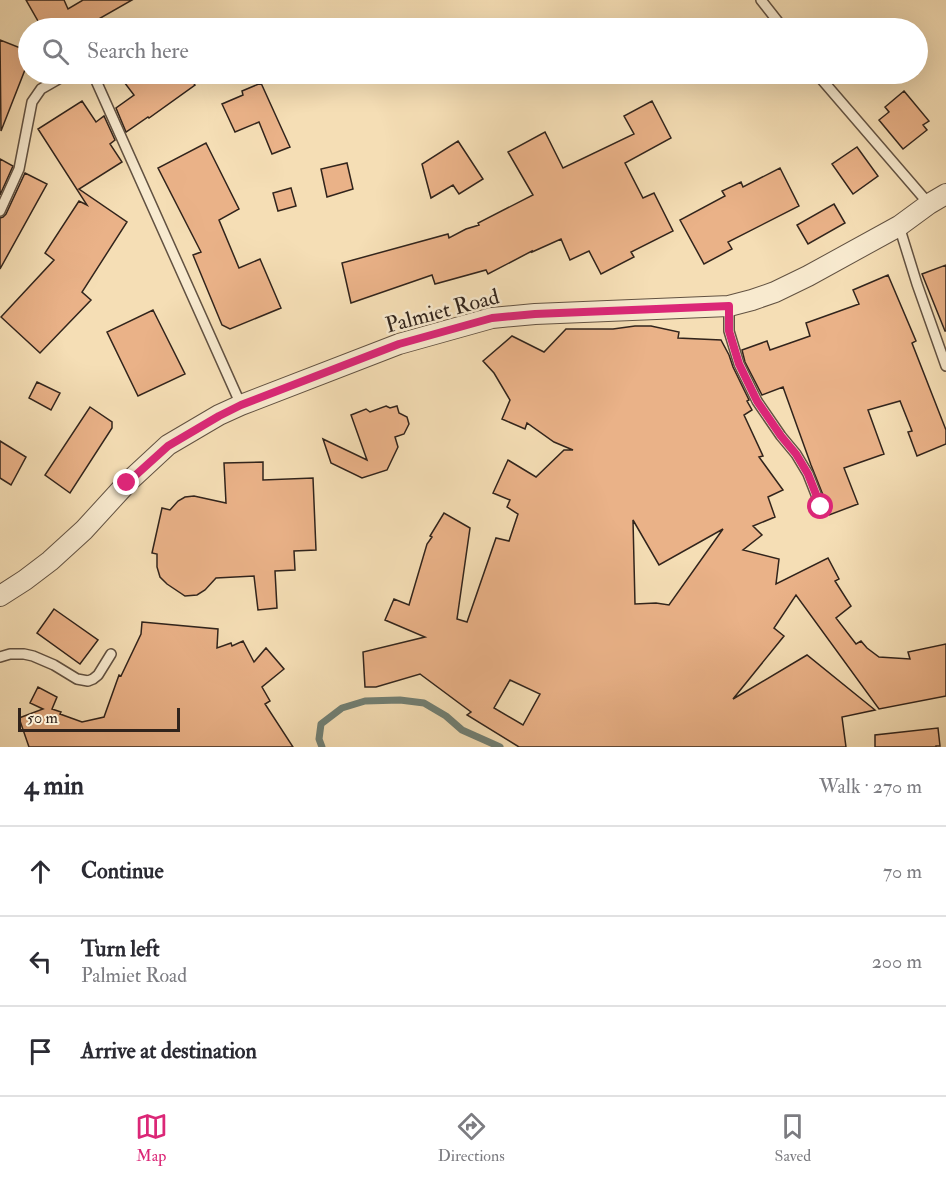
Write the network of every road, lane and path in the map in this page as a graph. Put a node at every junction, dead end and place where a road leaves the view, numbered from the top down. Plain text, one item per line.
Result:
1 (761, 0) edge
2 (775, 18) edge
3 (50, 84) edge
4 (97, 84) edge
5 (826, 84) edge
6 (946, 194) edge
7 (929, 204) junction
8 (0, 212) edge
9 (899, 226) junction
10 (729, 306) junction
11 (946, 366) edge
12 (241, 405) junction
13 (821, 507) dead end
14 (0, 596) edge
15 (111, 654) dead end
16 (0, 657) edge

1 - 2 lane
3 - 8 lane
4 - 12 lane
5 - 7 lane
6 - 7 street, Palmiet Road
7 - 9 street, Palmiet Road
9 - 10 street, Palmiet Road
9 - 11 lane
10 - 12 street, Palmiet Road
10 - 13 lane
12 - 14 street, Palmiet Road
15 - 16 lane

